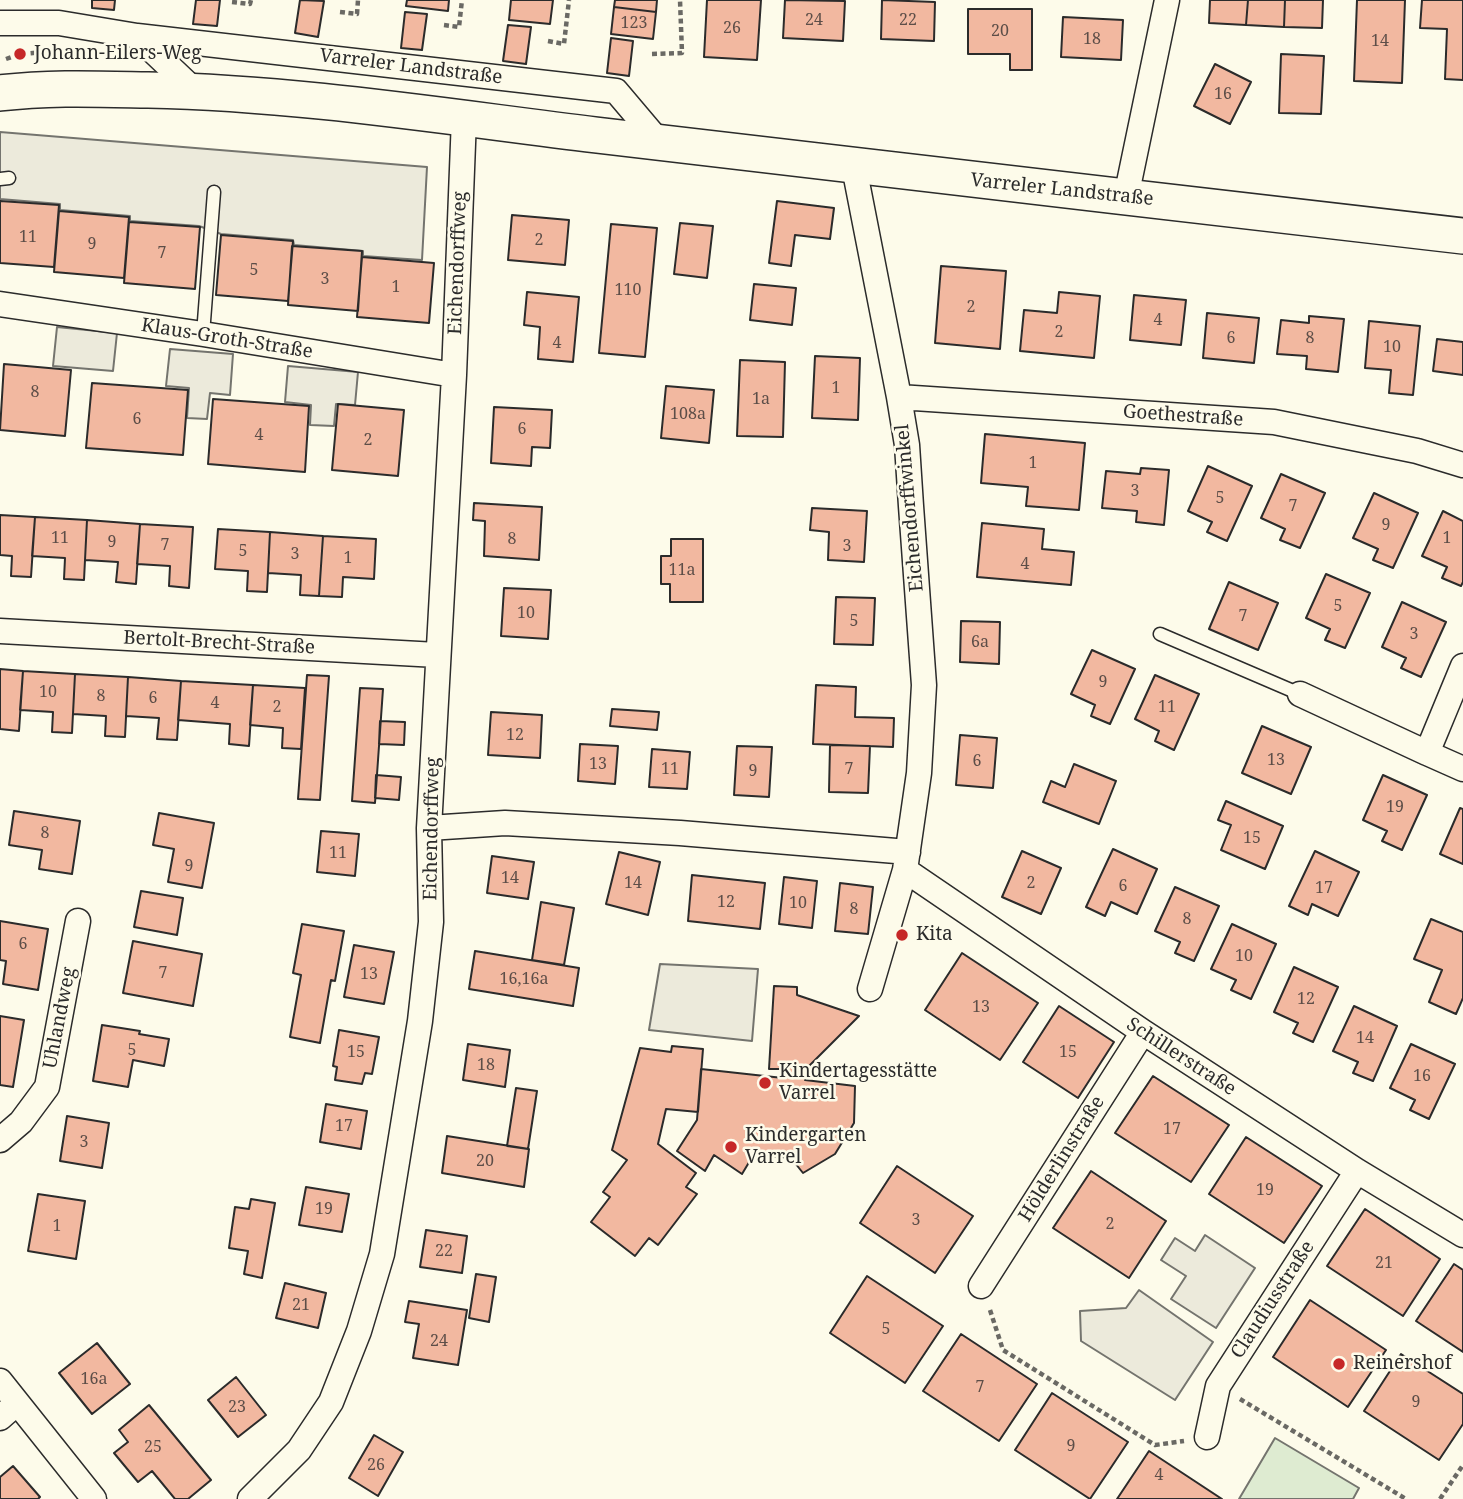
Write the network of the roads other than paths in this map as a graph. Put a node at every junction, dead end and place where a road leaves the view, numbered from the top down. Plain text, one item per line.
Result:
1 (1167, 0) edge
2 (0, 23) edge
3 (137, 36) junction
4 (195, 91) junction
5 (0, 93) edge
6 (464, 118) junction
7 (660, 143) junction
8 (854, 167) junction
9 (214, 192) dead end
10 (1126, 197) junction
11 (1463, 236) edge
12 (0, 304) edge
13 (203, 334) junction
14 (454, 374) junction
15 (899, 397) junction
16 (1463, 465) edge
17 (0, 631) edge
18 (1160, 634) dead end
19 (437, 655) junction
20 (1463, 666) edge
21 (1300, 694) joint
22 (1427, 753) junction
23 (1463, 769) edge
24 (429, 828) junction
25 (906, 861) junction
26 (78, 921) dead end
27 (870, 989) dead end
28 (1143, 1032) junction
29 (0, 1140) edge
30 (1357, 1171) junction
31 (1463, 1235) edge
32 (981, 1286) road end
33 (0, 1381) edge
34 (8, 1411) edge
35 (1207, 1437) road end
36 (94, 1499) edge
37 (250, 1499) edge

1 - 10 street
2 - 3 street, Varreler Landstraße
3 - 4 street
3 - 7 street, Varreler Landstraße
4 - 5 main road, Varreler Landstraße
4 - 6 main road, Varreler Landstraße
6 - 7 main road, Varreler Landstraße
6 - 14 street, Eichendorffweg
7 - 8 main road, Varreler Landstraße
8 - 10 main road, Varreler Landstraße
8 - 15 street, Eichendorffwinkel
9 - 13 lane
10 - 11 main road, Varreler Landstraße
12 - 13 street, Klaus-Groth-Straße
13 - 14 street, Klaus-Groth-Straße
14 - 19 street, Eichendorffweg
15 - 16 street, Goethestraße
15 - 25 street, Eichendorffwinkel
17 - 19 street, Bertolt-Brecht-Straße
18 - 21 lane
19 - 24 street, Eichendorffweg
20 - 22 street
21 - 22 street
22 - 23 street
24 - 25 street
24 - 37 street, Eichendorffweg
25 - 27 street, Eichendorffwinkel
25 - 28 street, Schillerstraße
26 - 29 street, Uhlandweg
28 - 30 street, Schillerstraße
28 - 32 street, Hölderlinstraße
30 - 31 street, Schillerstraße
30 - 35 street, Claudiusstraße
33 - 34 street
34 - 36 street

